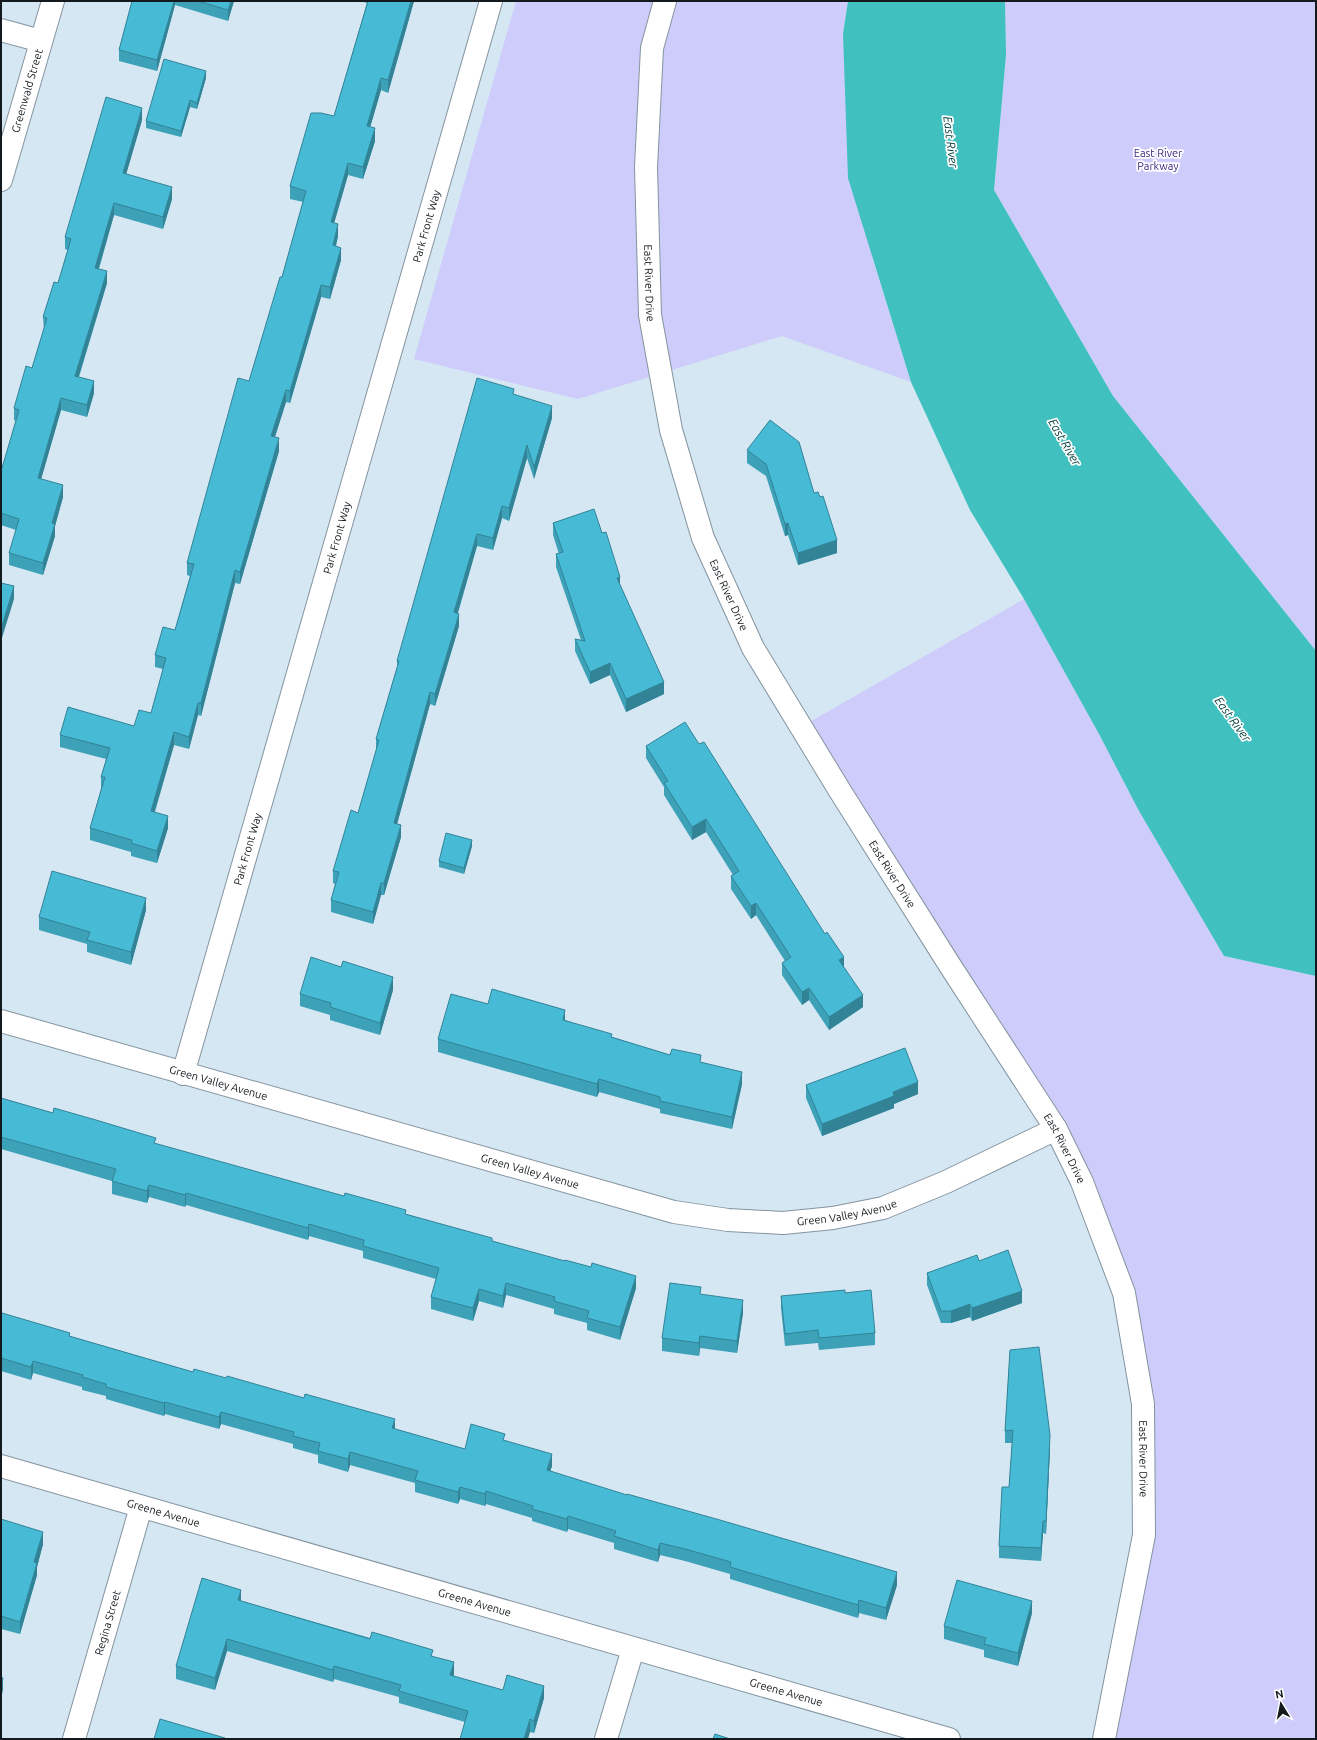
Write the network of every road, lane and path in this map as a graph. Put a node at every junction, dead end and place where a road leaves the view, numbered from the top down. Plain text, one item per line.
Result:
1 (53, 1) edge
2 (491, 1) edge
3 (665, 1) edge
4 (1, 30) edge
5 (41, 41) junction
6 (1, 180) edge
7 (1, 1021) edge
8 (183, 1074) junction
9 (1056, 1129) junction
10 (1, 1466) edge
11 (142, 1507) junction
12 (633, 1649) junction
13 (74, 1739) edge
14 (606, 1739) edge
15 (949, 1739) edge
16 (1104, 1739) edge

1 - 5 street, Greenwald Street
2 - 8 street, Park Front Way
3 - 9 street, East River Drive
4 - 5 street
5 - 6 street, Greenwald Street
7 - 8 street, Green Valley Avenue
8 - 9 street, Green Valley Avenue
9 - 16 street, East River Drive
10 - 11 street, Greene Avenue
11 - 12 street, Greene Avenue
11 - 13 street, Regina Street
12 - 14 street
12 - 15 street, Greene Avenue

